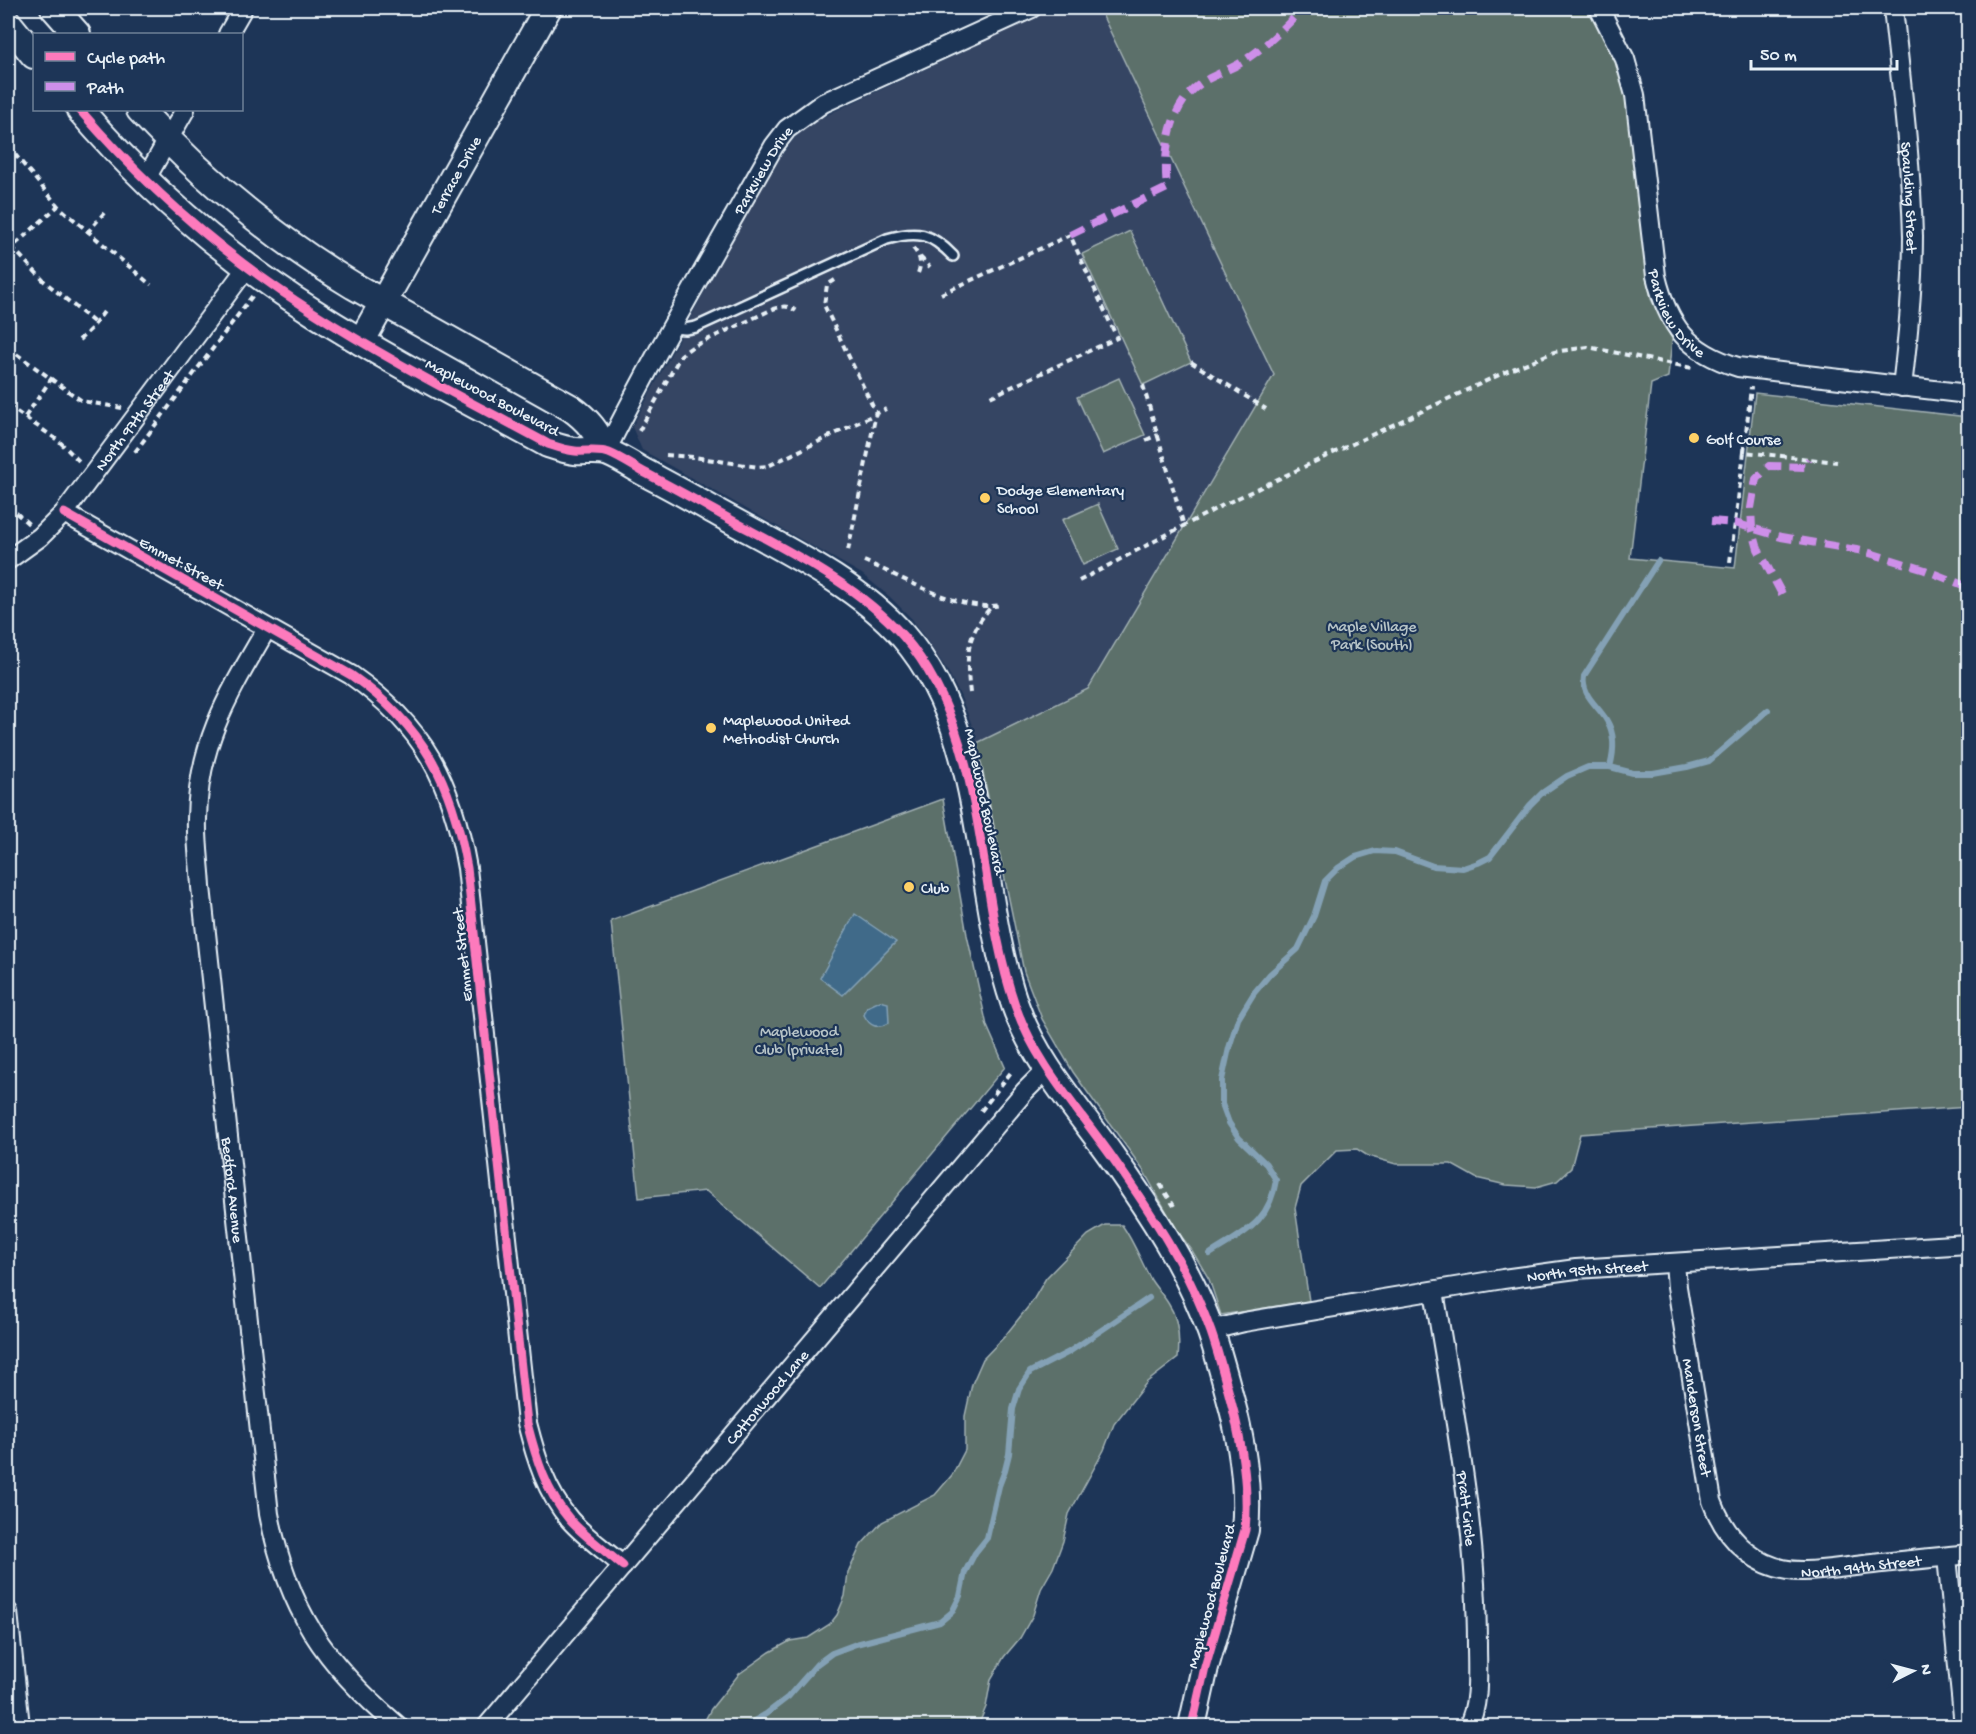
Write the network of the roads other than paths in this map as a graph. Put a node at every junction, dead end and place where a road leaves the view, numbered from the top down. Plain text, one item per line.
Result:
1 (54, 8) edge
2 (243, 8) edge
3 (548, 8) edge
4 (1032, 8) edge
5 (1599, 8) edge
6 (1893, 8) edge
7 (8, 23) edge
8 (75, 33) edge
9 (229, 33) edge
10 (33, 54) edge
11 (82, 111) edge
12 (141, 111) edge
13 (184, 111) edge
14 (168, 140) junction
15 (145, 180) junction
16 (953, 256) dead end
17 (248, 266) junction
18 (383, 303) junction
19 (671, 328) junction
20 (361, 342) junction
21 (1902, 387) junction
22 (1968, 394) edge
23 (606, 452) junction
24 (64, 513) junction
25 (8, 560) edge
26 (267, 628) junction
27 (1048, 1068) junction
28 (1968, 1244) edge
29 (1675, 1263) junction
30 (1434, 1291) junction
31 (1211, 1330) junction
32 (1968, 1554) edge
33 (1754, 1557) joint
34 (1947, 1557) junction
35 (622, 1566) junction
36 (8, 1612) edge
37 (20, 1726) edge
38 (398, 1726) edge
39 (487, 1726) edge
40 (1192, 1726) edge
41 (1468, 1726) edge
42 (1964, 1726) edge

1 - 8 street
2 - 9 street
3 - 18 street, Terrace Drive
4 - 19 street, Parkview Drive
5 - 21 street, Parkview Drive
6 - 21 street, Spaulding Street
7 - 10 street
11 - 15 street, Maplewood Boulevard
12 - 14 street, Maplewood Boulevard
13 - 14 street
14 - 15 street
14 - 18 street, Maplewood Boulevard
15 - 17 street, Maplewood Boulevard
16 - 19 lane
17 - 20 street, Maplewood Boulevard
17 - 24 street, North 97th Street
18 - 20 street, Terrace Drive
18 - 23 street, Maplewood Boulevard
19 - 23 street, Parkview Drive
20 - 23 street, Maplewood Boulevard
21 - 22 street, Parkview Drive
23 - 27 street, Maplewood Boulevard
24 - 25 street, North 97th Street
24 - 26 street, Emmet Street
26 - 35 street, Emmet Street
26 - 38 street, Bedford Avenue
27 - 31 street, Maplewood Boulevard
27 - 35 street, Cottonwood Lane
28 - 29 street, North 95th Street
29 - 30 street, North 95th Street
29 - 33 street, Manderson Street
30 - 31 street, North 95th Street
30 - 41 street, Pratt Circle
31 - 40 street, Maplewood Boulevard
32 - 34 street, North 94th Street
33 - 34 street, North 94th Street
34 - 42 street
35 - 39 street, Cottonwood Lane
36 - 37 street

